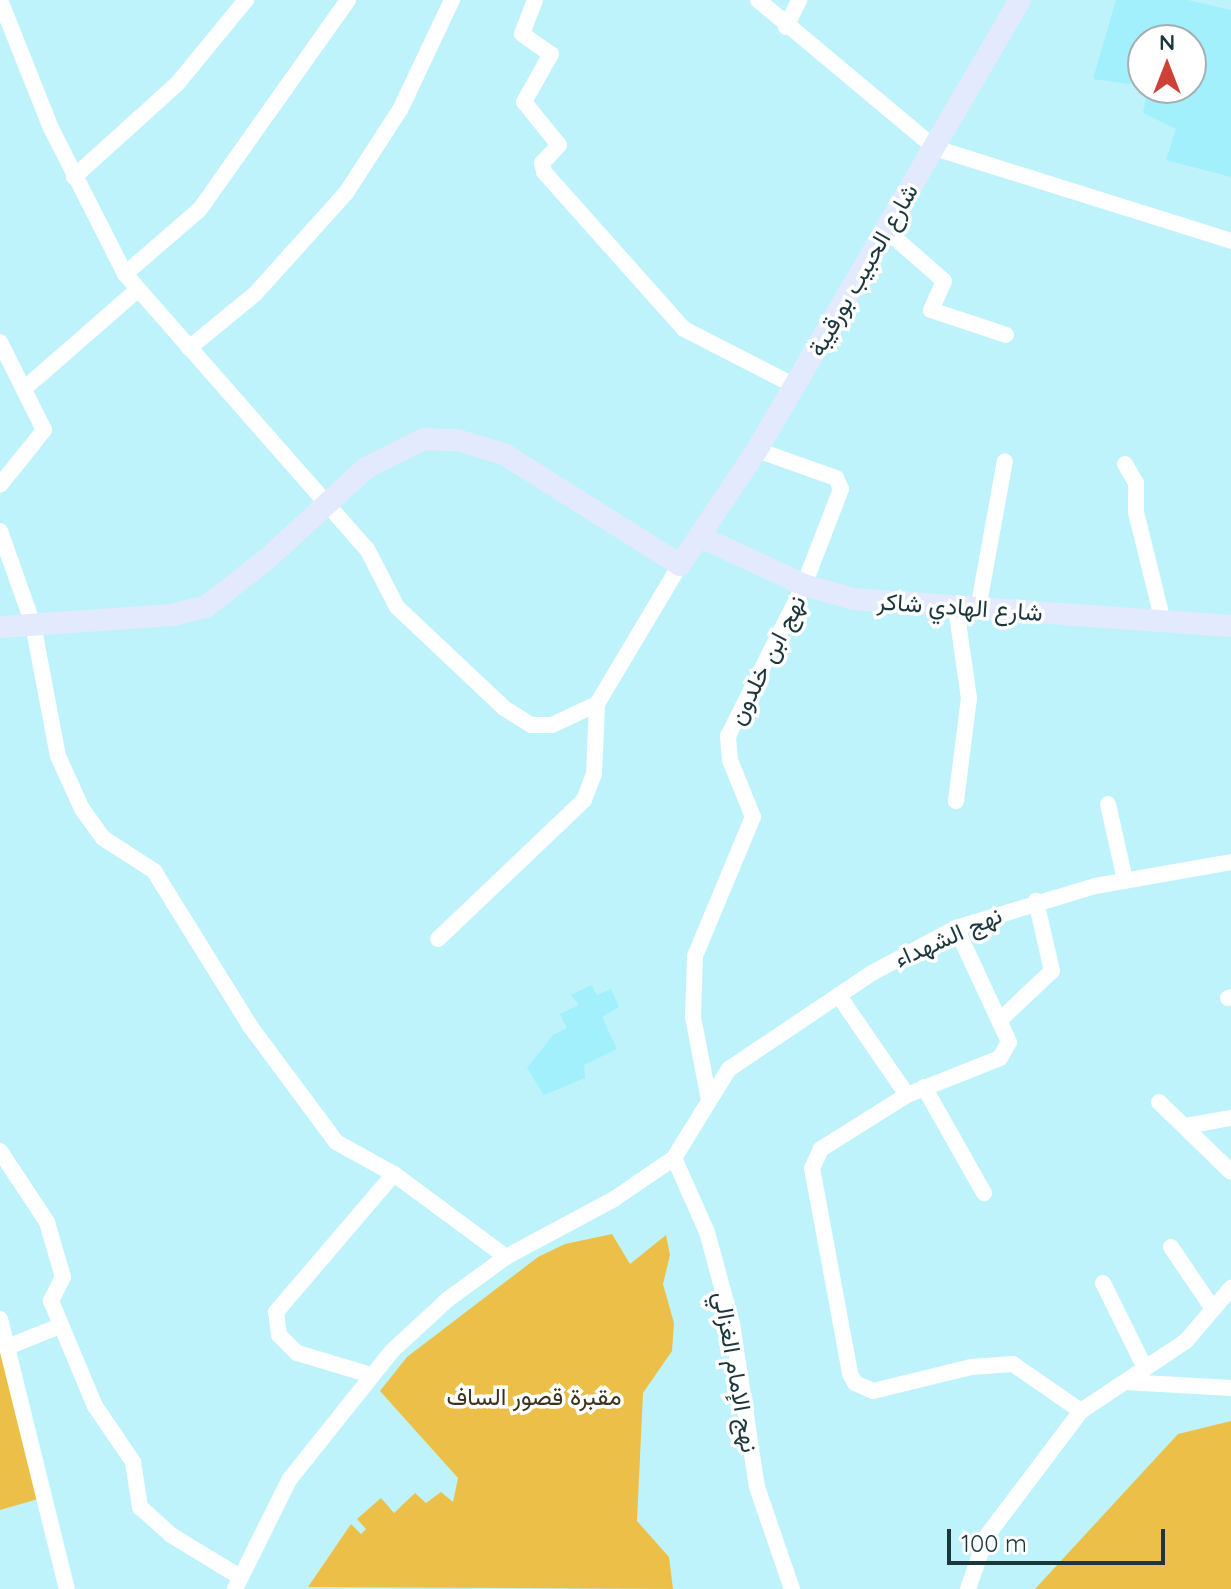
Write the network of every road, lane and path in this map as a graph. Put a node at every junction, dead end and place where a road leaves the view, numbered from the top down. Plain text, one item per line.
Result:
1 (0, 0) edge
2 (246, 0) edge
3 (348, 0) edge
4 (452, 0) edge
5 (535, 0) edge
6 (758, 0) edge
7 (799, 0) edge
8 (1020, 0) edge
9 (786, 27) junction
10 (935, 148) junction
11 (74, 177) junction
12 (886, 230) junction
13 (1231, 241) edge
14 (125, 274) junction
15 (136, 291) junction
16 (1006, 335) dead end
17 (0, 342) edge
18 (189, 348) junction
19 (795, 386) junction
20 (25, 388) junction
21 (757, 450) junction
22 (1005, 461) dead end
23 (1125, 464) dead end
24 (0, 485) edge
25 (325, 505) junction
26 (0, 531) edge
27 (701, 537) junction
28 (680, 565) junction
29 (804, 585) junction
30 (967, 609) junction
31 (1163, 622) junction
32 (33, 624) junction
33 (1231, 626) edge
34 (0, 627) edge
35 (597, 704) junction
36 (956, 801) dead end
37 (1108, 804) dead end
38 (1231, 862) edge
39 (1125, 880) junction
40 (1036, 901) junction
41 (956, 928) junction
42 (438, 939) dead end
43 (839, 996) junction
44 (1001, 1019) junction
45 (924, 1087) junction
46 (907, 1095) junction
47 (709, 1100) junction
48 (1159, 1102) dead end
49 (1231, 1118) edge
50 (1186, 1126) junction
51 (0, 1151) edge
52 (674, 1158) junction
53 (1231, 1172) edge
54 (394, 1174) junction
55 (984, 1193) dead end
56 (1171, 1247) dead end
57 (506, 1257) junction
58 (1103, 1283) dead end
59 (1231, 1288) edge
60 (1213, 1309) junction
61 (0, 1319) edge
62 (60, 1326) junction
63 (10, 1346) junction
64 (1145, 1368) junction
65 (371, 1375) junction
66 (1124, 1382) junction
67 (1231, 1388) edge
68 (1081, 1411) junction
69 (238, 1583) edge
70 (67, 1589) edge
71 (792, 1589) edge
72 (968, 1589) edge

1 - 11 street
2 - 11 street
3 - 14 street
4 - 18 street
5 - 19 street
6 - 9 street
7 - 9 street
8 - 10 street, شارع الحبيب بورقيبة
9 - 10 street
10 - 12 street, شارع الحبيب بورقيبة
10 - 13 street
11 - 14 street
12 - 16 street
12 - 19 street, شارع الحبيب بورقيبة
14 - 15 street
15 - 18 street
15 - 20 street
17 - 20 street
18 - 25 street
19 - 21 street, شارع الحبيب بورقيبة
20 - 24 street
21 - 27 street, شارع الحبيب بورقيبة
21 - 29 street, نهج ابن خلدون
22 - 30 street
23 - 31 street
25 - 28 street
25 - 32 street
25 - 35 street
26 - 32 street
27 - 28 street, شارع الحبيب بورقيبة
27 - 29 street, شارع الهادي شاكر
28 - 35 street
29 - 30 street, شارع الهادي شاكر
29 - 47 street, نهج ابن خلدون
30 - 31 street, شارع الهادي شاكر
30 - 36 street
31 - 33 street, شارع الهادي شاكر
32 - 34 street
32 - 54 street
35 - 42 street
37 - 39 street
38 - 39 street, نهج الشهداء
39 - 40 street, نهج الشهداء
40 - 41 street, نهج الشهداء
40 - 44 street
41 - 43 street, نهج الشهداء
41 - 44 street
43 - 46 street
43 - 47 street, نهج الشهداء
44 - 45 street
45 - 46 street
45 - 55 street
46 - 68 street
47 - 52 street, نهج الشهداء
48 - 50 street
49 - 50 street
50 - 53 street
51 - 62 street
52 - 57 street
52 - 71 street, نهج الإمام الغزالي
54 - 57 street
54 - 65 street
56 - 60 street
57 - 65 street
58 - 64 street
59 - 60 street
60 - 64 street
61 - 63 street
62 - 63 street
62 - 69 street
63 - 70 street
64 - 66 street
65 - 69 street
66 - 67 street
66 - 68 street
68 - 72 street

